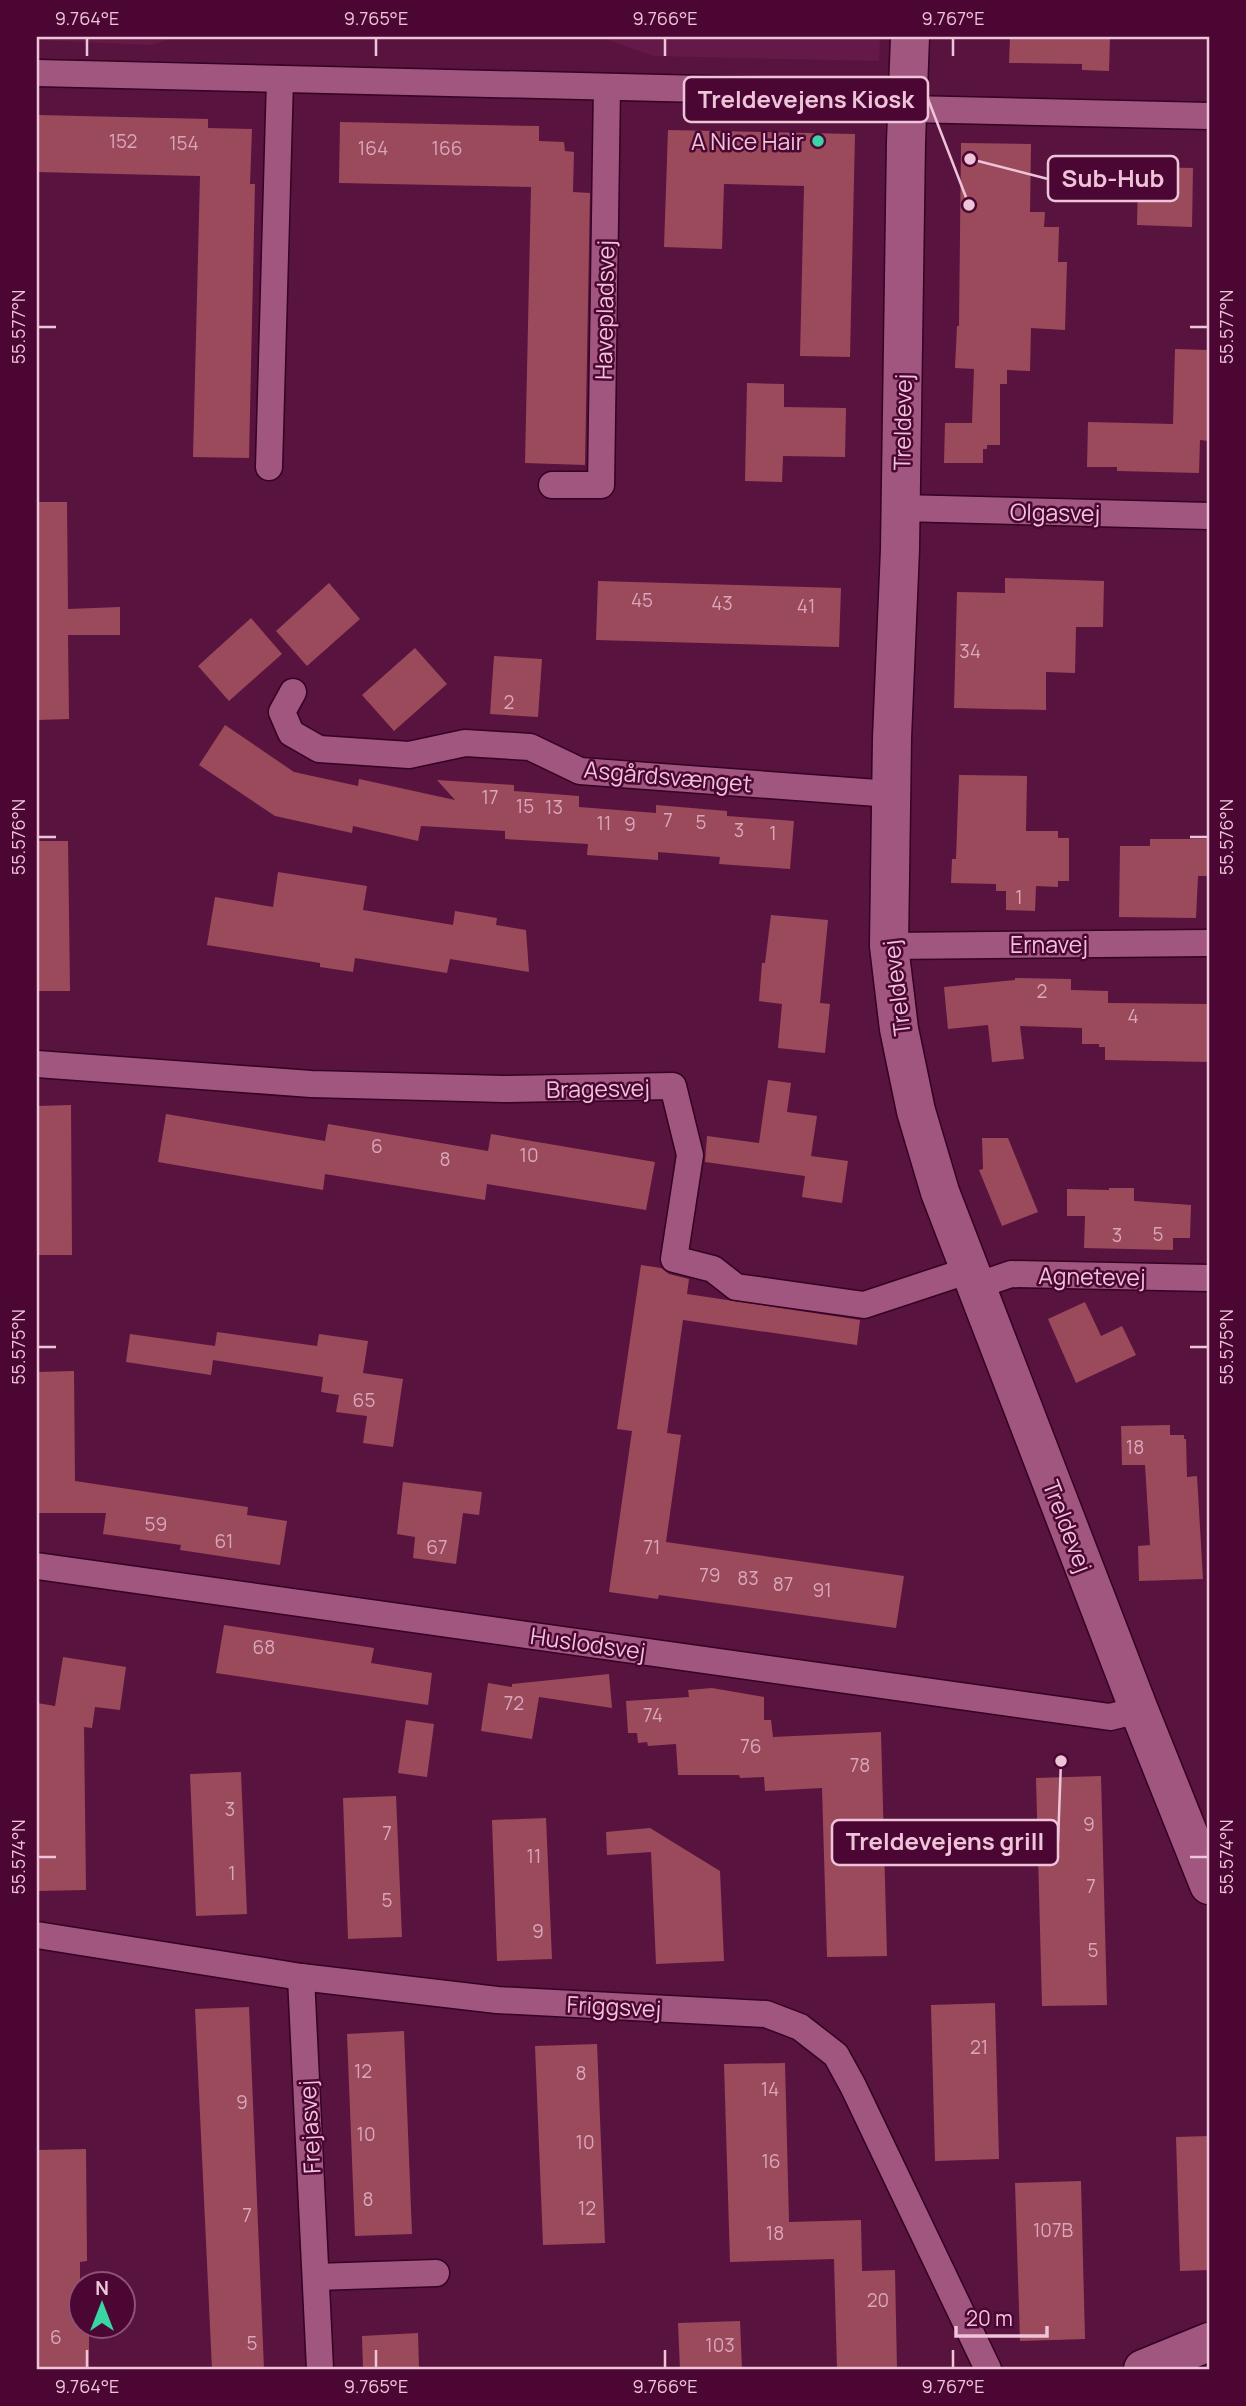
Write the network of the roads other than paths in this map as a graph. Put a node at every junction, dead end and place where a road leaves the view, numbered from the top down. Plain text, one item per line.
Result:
1 (910, 37) edge
2 (37, 73) edge
3 (280, 79) junction
4 (607, 87) junction
5 (908, 102) junction
6 (1209, 116) edge
7 (269, 467) dead end
8 (552, 485) dead end
9 (901, 508) junction
10 (1209, 516) edge
11 (293, 692) dead end
12 (891, 794) junction
13 (1209, 943) edge
14 (889, 946) junction
15 (37, 1064) edge
16 (973, 1278) junction
17 (1209, 1278) edge
18 (37, 1566) edge
19 (1139, 1710) junction
20 (1209, 1885) edge
21 (37, 1934) edge
22 (302, 1978) junction
23 (436, 2273) dead end
24 (316, 2277) junction
25 (1209, 2342) edge
26 (320, 2369) edge
27 (988, 2369) edge
28 (1143, 2369) edge

1 - 5 street, Treldevej
2 - 3 street
3 - 4 street
3 - 7 street
4 - 5 street
4 - 8 street, Havepladsvej
5 - 6 street
5 - 9 street, Treldevej
9 - 10 street, Olgasvej
9 - 12 street, Treldevej
11 - 12 street, Asgårdsvænget
12 - 14 street, Treldevej
13 - 14 street, Ernavej
14 - 16 street, Treldevej
15 - 16 street, Bragesvej
16 - 17 street, Agnetevej
16 - 19 street, Treldevej
18 - 19 street, Huslodsvej
19 - 20 street, Treldevej
21 - 22 street, Friggsvej
22 - 24 street, Frejasvej
22 - 27 street, Friggsvej
23 - 24 street
24 - 26 street, Frejasvej
25 - 28 street

